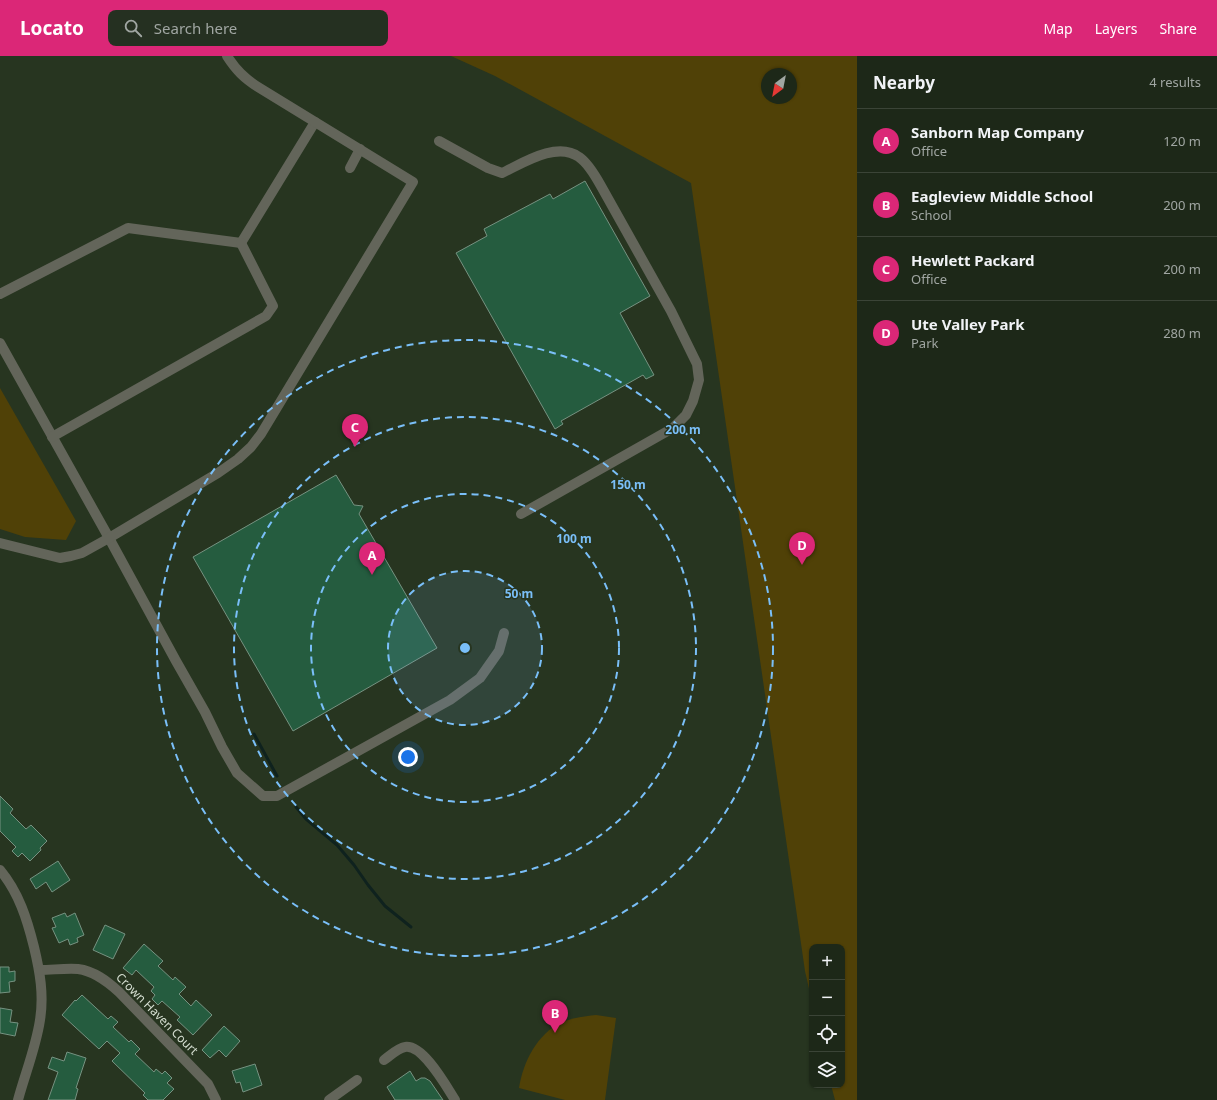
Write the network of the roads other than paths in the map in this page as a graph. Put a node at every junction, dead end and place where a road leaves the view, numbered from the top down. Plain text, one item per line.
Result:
1 (227, 56) edge
2 (311, 120) junction
3 (439, 141) dead end
4 (360, 149) junction
5 (350, 168) dead end
6 (241, 243) junction
7 (0, 294) edge
8 (0, 344) edge
9 (52, 437) junction
10 (521, 514) dead end
11 (109, 538) junction
12 (0, 543) edge
13 (504, 633) dead end
14 (0, 870) edge
15 (40, 970) junction
16 (384, 1060) dead end
17 (357, 1080) dead end
18 (18, 1100) edge
19 (216, 1100) edge
20 (329, 1100) edge
21 (455, 1100) edge

1 - 2 street
2 - 4 street
2 - 6 street
3 - 10 street
4 - 5 street
4 - 11 street
6 - 7 street
6 - 9 street
8 - 9 street
9 - 11 street
11 - 12 street
11 - 13 street
14 - 15 street
15 - 18 street
15 - 19 street, Crown Haven Court
16 - 21 street
17 - 20 street

